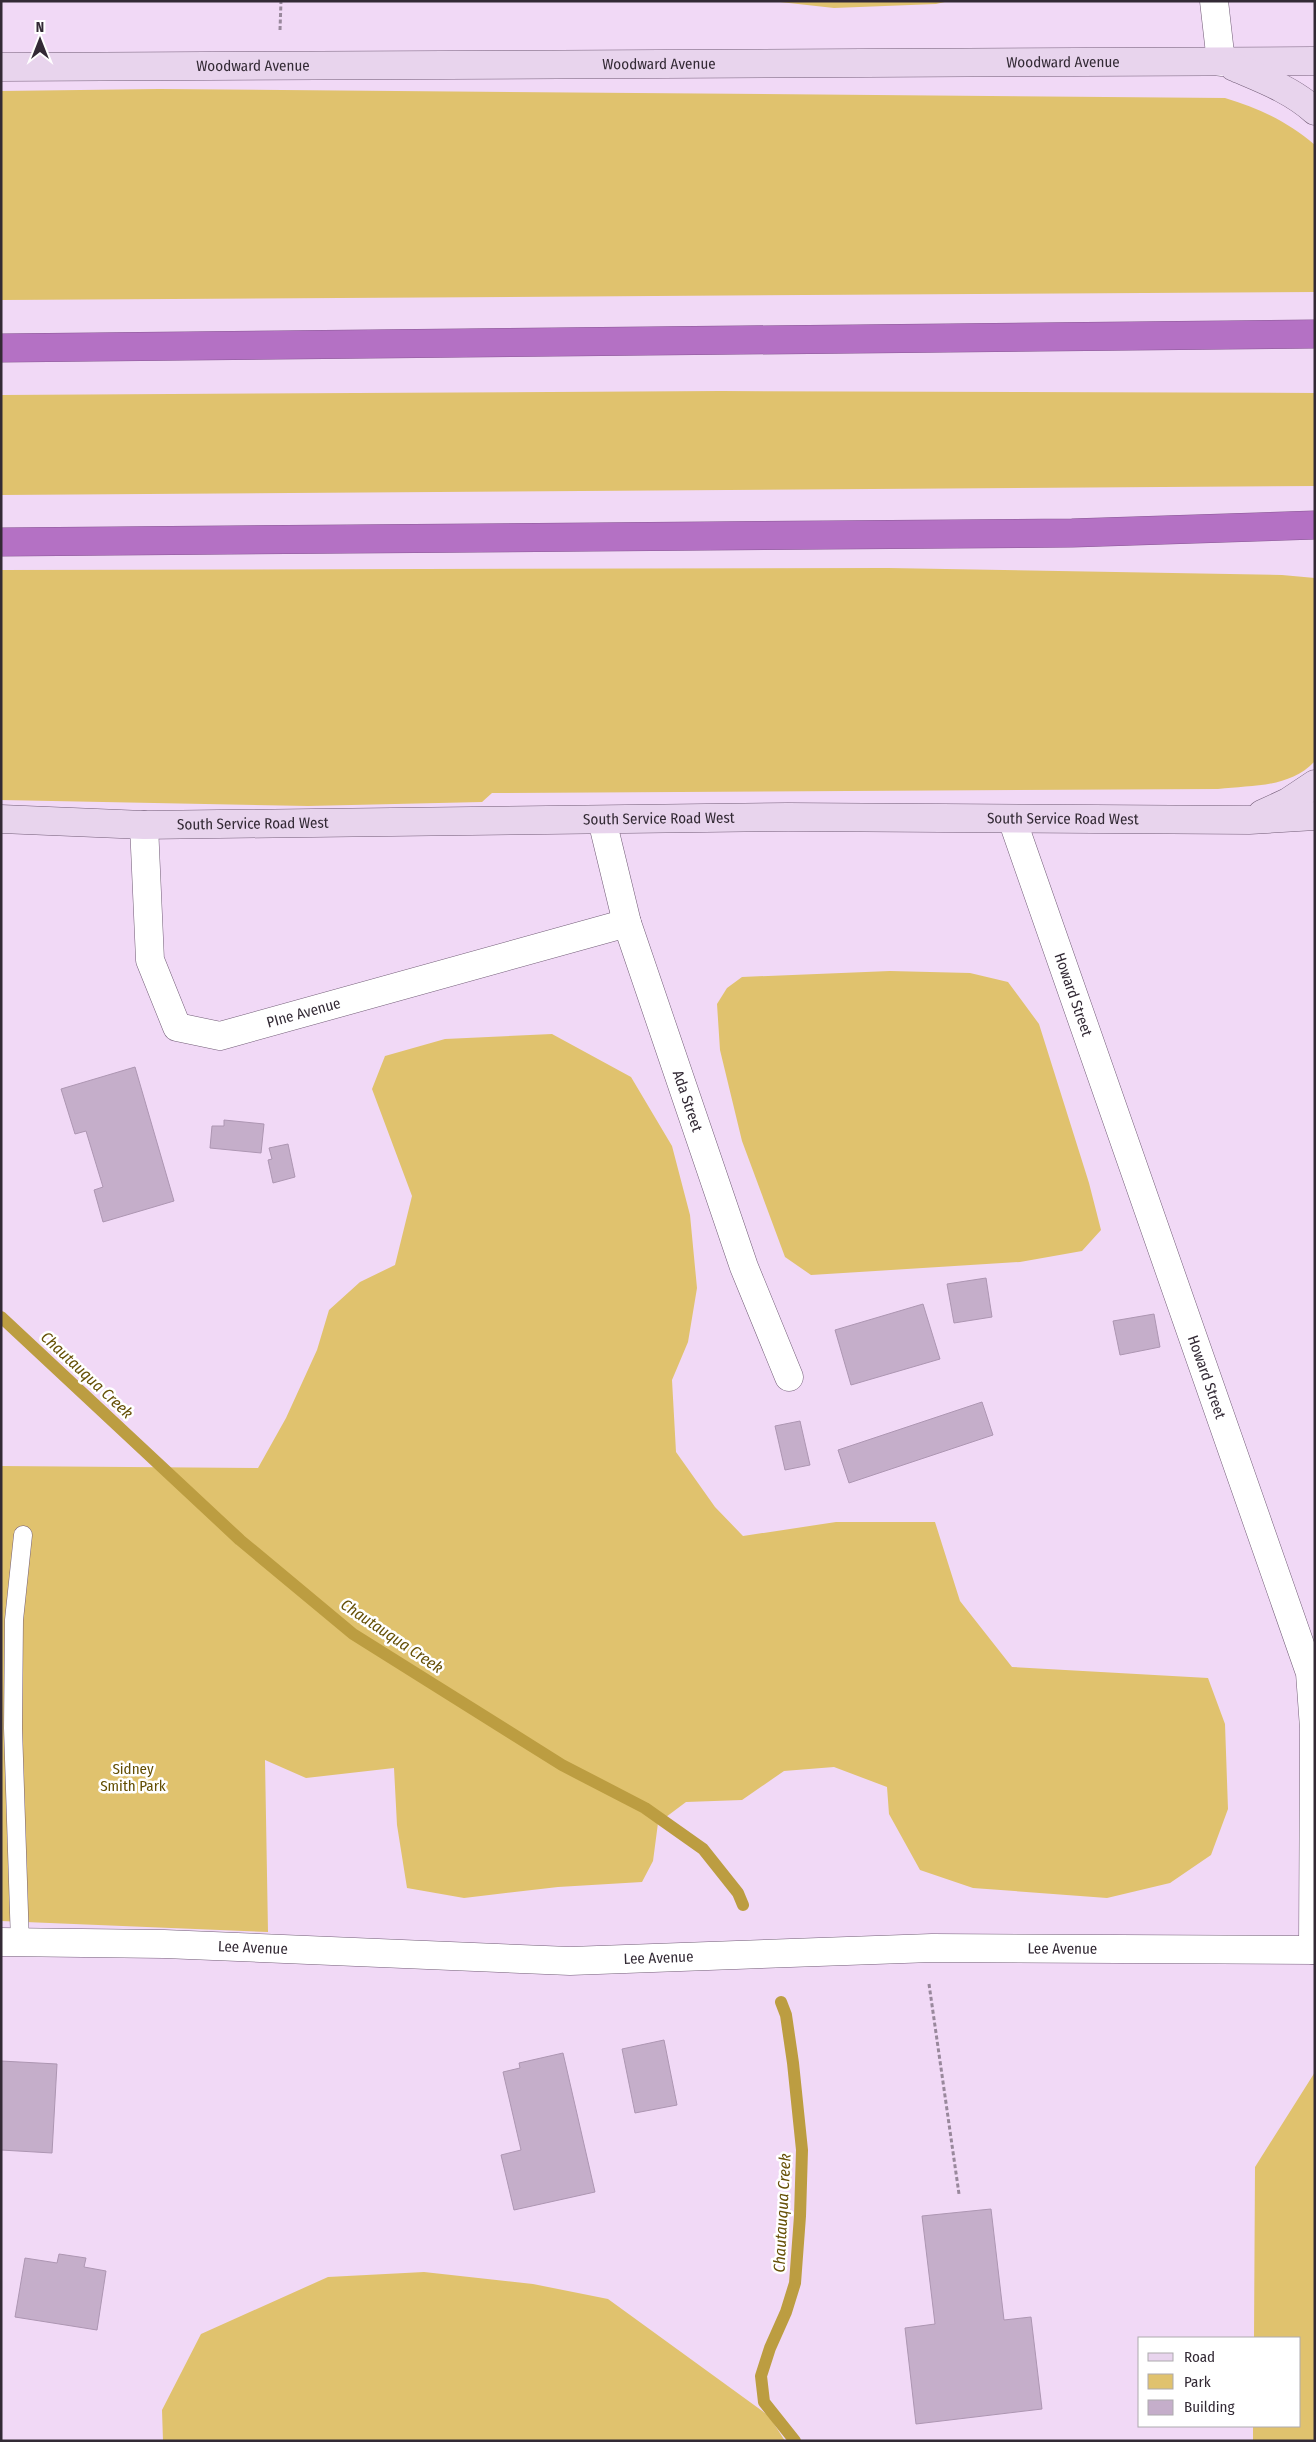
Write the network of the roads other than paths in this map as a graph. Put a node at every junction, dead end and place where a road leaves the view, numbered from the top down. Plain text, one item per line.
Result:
1 (1214, 1) edge
2 (1315, 61) edge
3 (1221, 62) junction
4 (1, 68) edge
5 (1315, 111) edge
6 (1315, 334) edge
7 (1, 348) edge
8 (1315, 525) edge
9 (1, 542) edge
10 (1315, 784) edge
11 (1315, 816) edge
12 (1, 819) edge
13 (1012, 819) junction
14 (602, 820) junction
15 (1249, 820) junction
16 (144, 825) junction
17 (627, 923) junction
18 (789, 1377) dead end
19 (23, 1536) dead end
20 (11, 1942) edge
21 (1314, 1950) edge

1 - 3 street
2 - 3 main road, Woodward Avenue
3 - 4 main road, Woodward Avenue
3 - 5 main road
6 - 7 highway
8 - 9 highway
10 - 15 main road
11 - 15 main road, South Service Road West
12 - 16 main road, South Service Road West
13 - 14 main road, South Service Road West
13 - 15 main road, South Service Road West
13 - 21 street, Howard Street
14 - 16 main road, South Service Road West
14 - 17 street, Ada Street
16 - 17 street, PIne Avenue
17 - 18 street, Ada Street
19 - 20 lane
20 - 21 street, Lee Avenue

